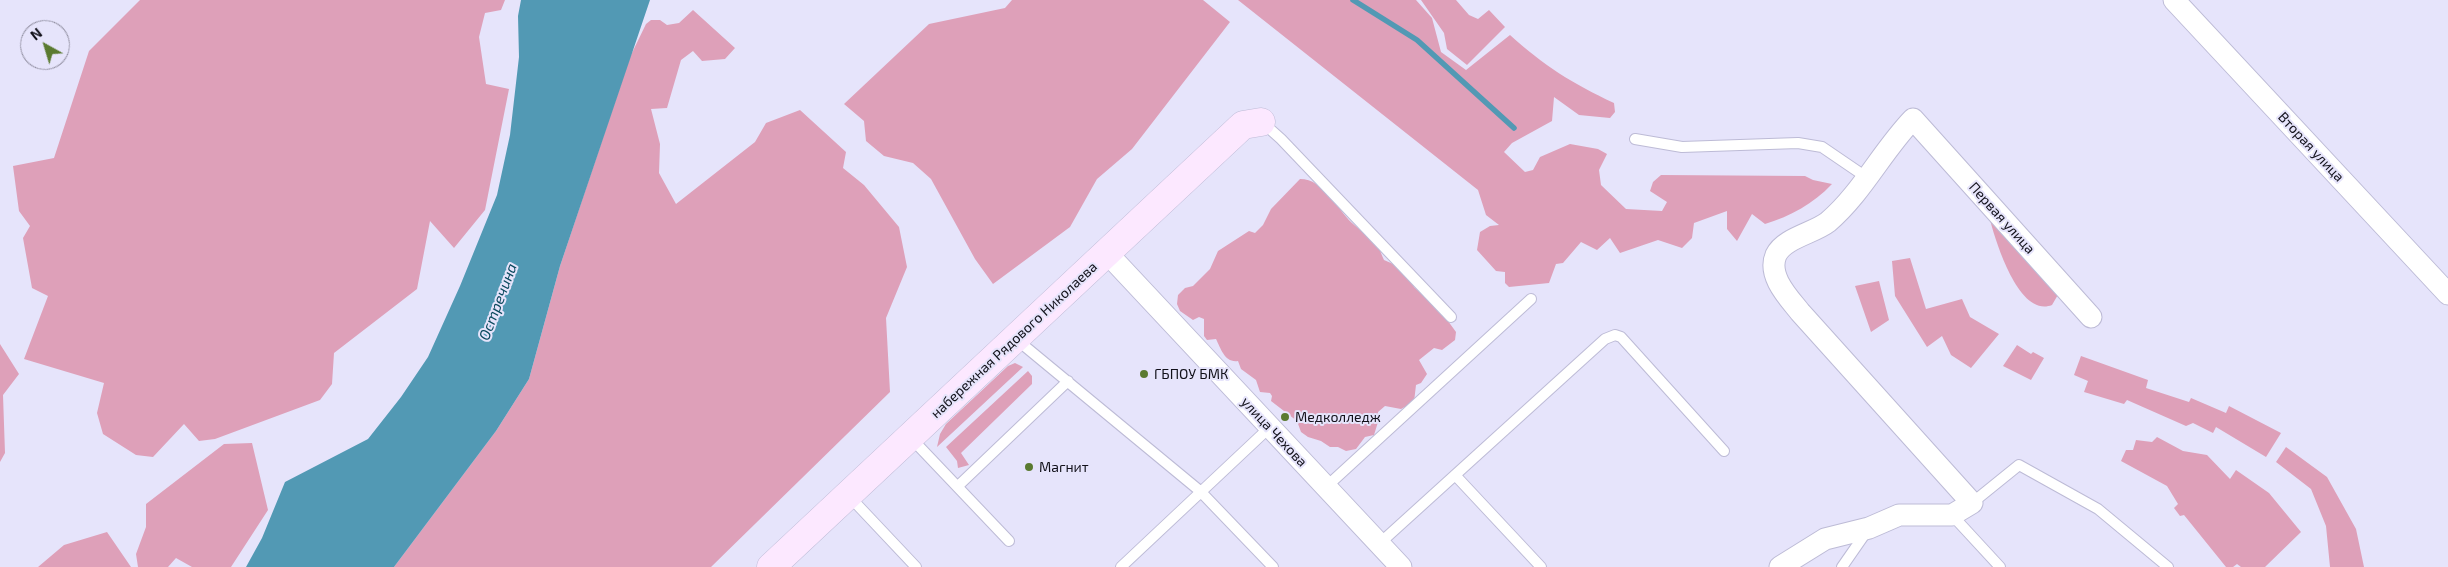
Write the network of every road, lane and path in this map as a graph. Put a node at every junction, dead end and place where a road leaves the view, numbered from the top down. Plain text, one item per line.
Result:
1 (2174, 0) edge
2 (1261, 122) joint
3 (1634, 139) dead end
4 (1866, 177) junction
5 (1106, 253) junction
6 (2448, 294) edge
7 (1531, 299) dead end
8 (1451, 317) dead end
9 (2091, 317) dead end
10 (1016, 338) junction
11 (1068, 381) junction
12 (1270, 427) junction
13 (911, 437) junction
14 (1724, 451) dead end
15 (1455, 474) junction
16 (958, 486) junction
17 (1326, 487) junction
18 (1200, 491) junction
19 (849, 495) junction
20 (1972, 503) junction
21 (1952, 515) junction
22 (1869, 528) junction
23 (1009, 541) dead end
24 (1379, 544) junction
25 (771, 567) edge
26 (916, 567) edge
27 (1121, 567) edge
28 (1273, 567) edge
29 (1401, 567) edge
30 (1541, 567) edge
31 (1780, 567) edge
32 (1842, 567) edge
33 (2000, 567) edge
34 (2168, 567) edge

1 - 6 street, Вторая улица
2 - 5 street, набережная Рядового Николаева
2 - 8 lane
3 - 4 lane
4 - 9 street, Первая улица
4 - 20 street
5 - 10 street, набережная Рядового Николаева
5 - 12 street, улица Чехова
7 - 17 lane
10 - 11 lane
10 - 13 street, набережная Рядового Николаева
11 - 16 lane
11 - 18 lane
12 - 17 street, улица Чехова
12 - 18 lane
13 - 16 lane
13 - 19 street, набережная Рядового Николаева
14 - 15 lane
15 - 24 lane
15 - 30 lane
16 - 23 lane
17 - 24 street, улица Чехова
18 - 27 lane
18 - 28 lane
19 - 25 street, набережная Рядового Николаева
19 - 26 lane
20 - 21 street
20 - 34 lane
21 - 22 street
21 - 33 lane
22 - 31 street
22 - 32 lane
24 - 29 street, улица Чехова

